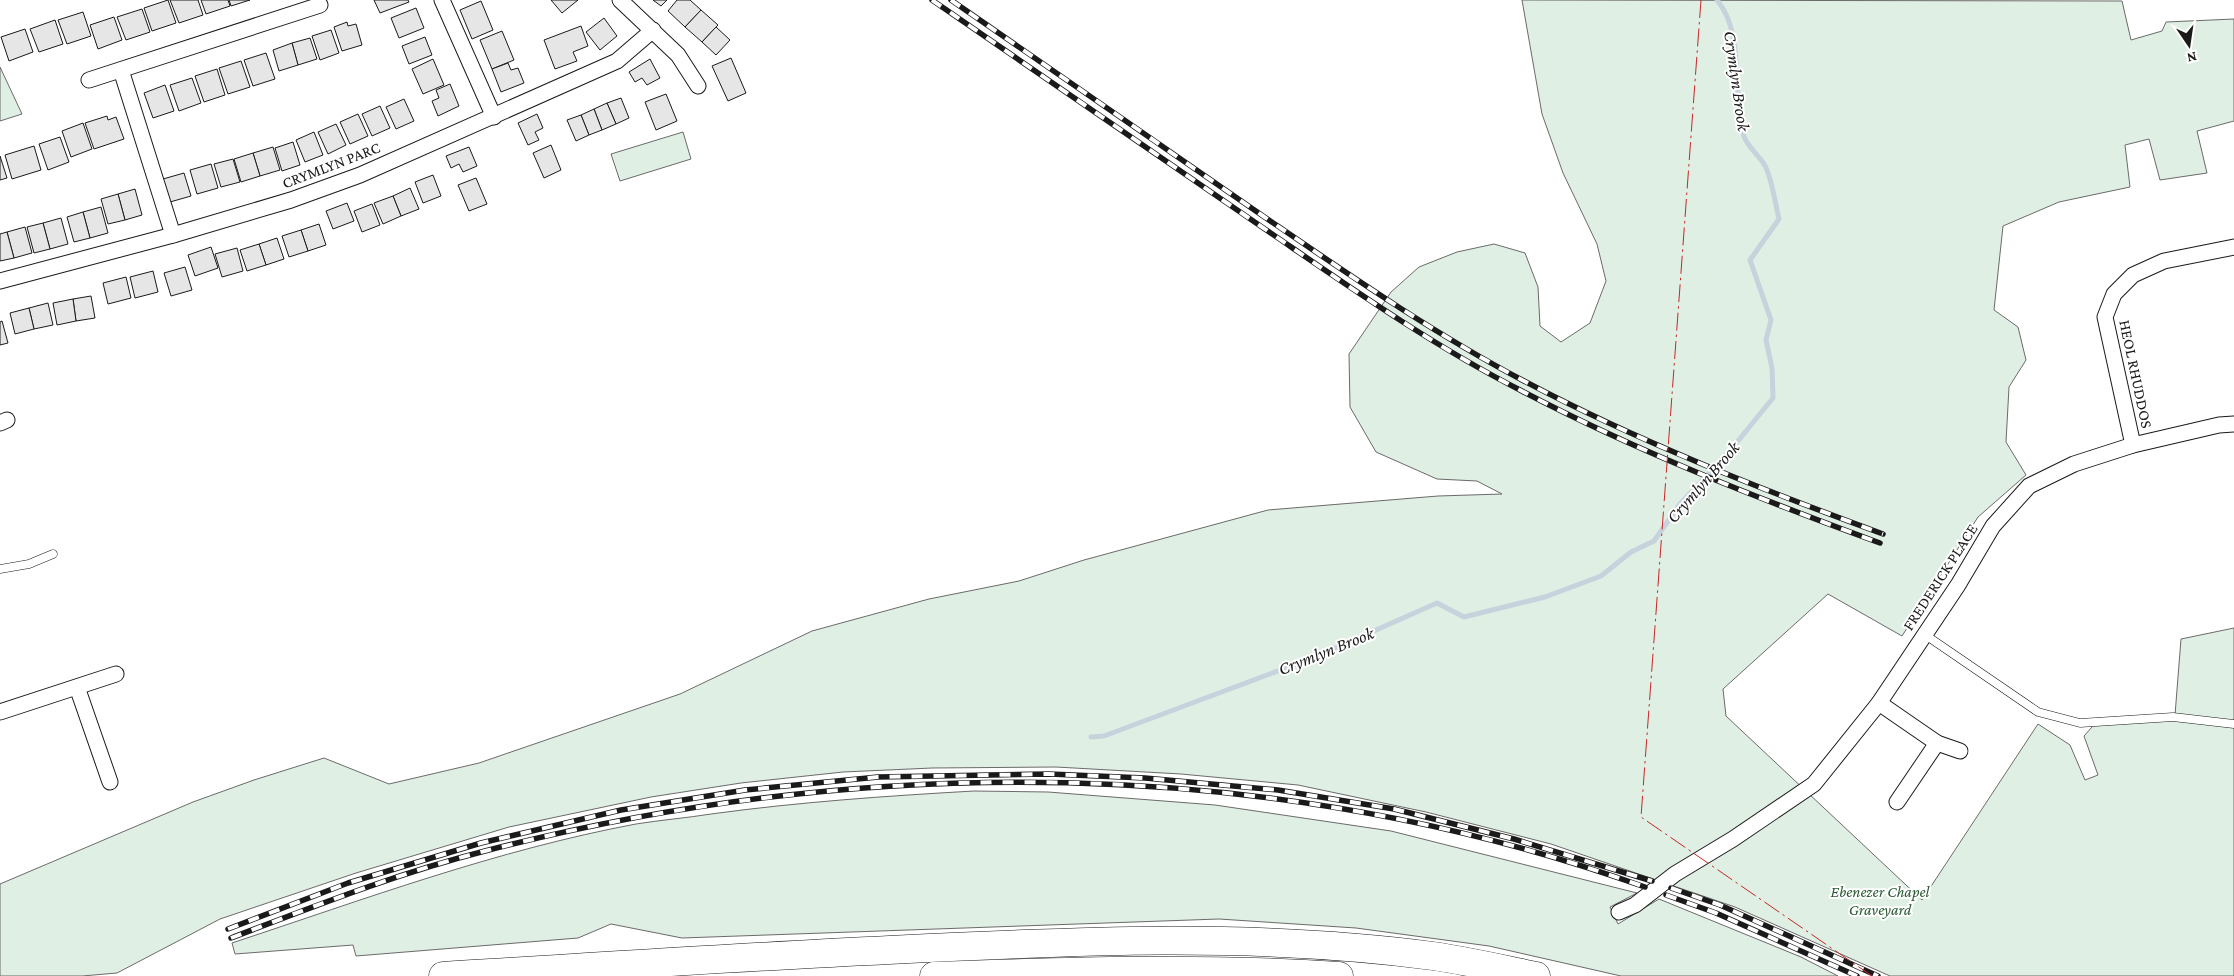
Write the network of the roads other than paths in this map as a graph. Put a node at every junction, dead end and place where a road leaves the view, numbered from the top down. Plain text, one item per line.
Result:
1 (442, 0) edge
2 (620, 0) edge
3 (320, 5) dead end
4 (653, 30) junction
5 (121, 70) junction
6 (89, 80) dead end
7 (698, 86) dead end
8 (494, 117) junction
9 (173, 235) junction
10 (2234, 247) edge
11 (0, 281) edge
12 (2234, 424) edge
13 (2133, 445) junction
14 (53, 554) dead end
15 (0, 569) edge
16 (1924, 634) junction
17 (116, 674) dead end
18 (77, 687) junction
19 (1880, 703) junction
20 (0, 712) edge
21 (2234, 724) edge
22 (1937, 743) junction
23 (1960, 751) dead end
24 (110, 782) dead end
25 (1897, 802) dead end
26 (1619, 912) dead end
27 (443, 976) edge
28 (934, 976) edge
29 (1339, 976) edge
30 (1536, 976) edge

1 - 8 street
2 - 4 street
3 - 5 street
4 - 7 street
4 - 8 street, CRYMLYN PARC
5 - 6 street
5 - 9 street
8 - 9 street, CRYMLYN PARC
9 - 11 street, CRYMLYN PARC
10 - 13 street, HEOL RHUDDOS
12 - 13 street, FREDERICK PLACE
13 - 16 street, FREDERICK PLACE
14 - 15 lane
16 - 19 street, FREDERICK PLACE
16 - 21 lane
17 - 18 street
18 - 20 street
18 - 24 street
19 - 22 street
19 - 26 street, FREDERICK PLACE
22 - 23 street
22 - 25 street
27 - 30 highway
28 - 29 highway

